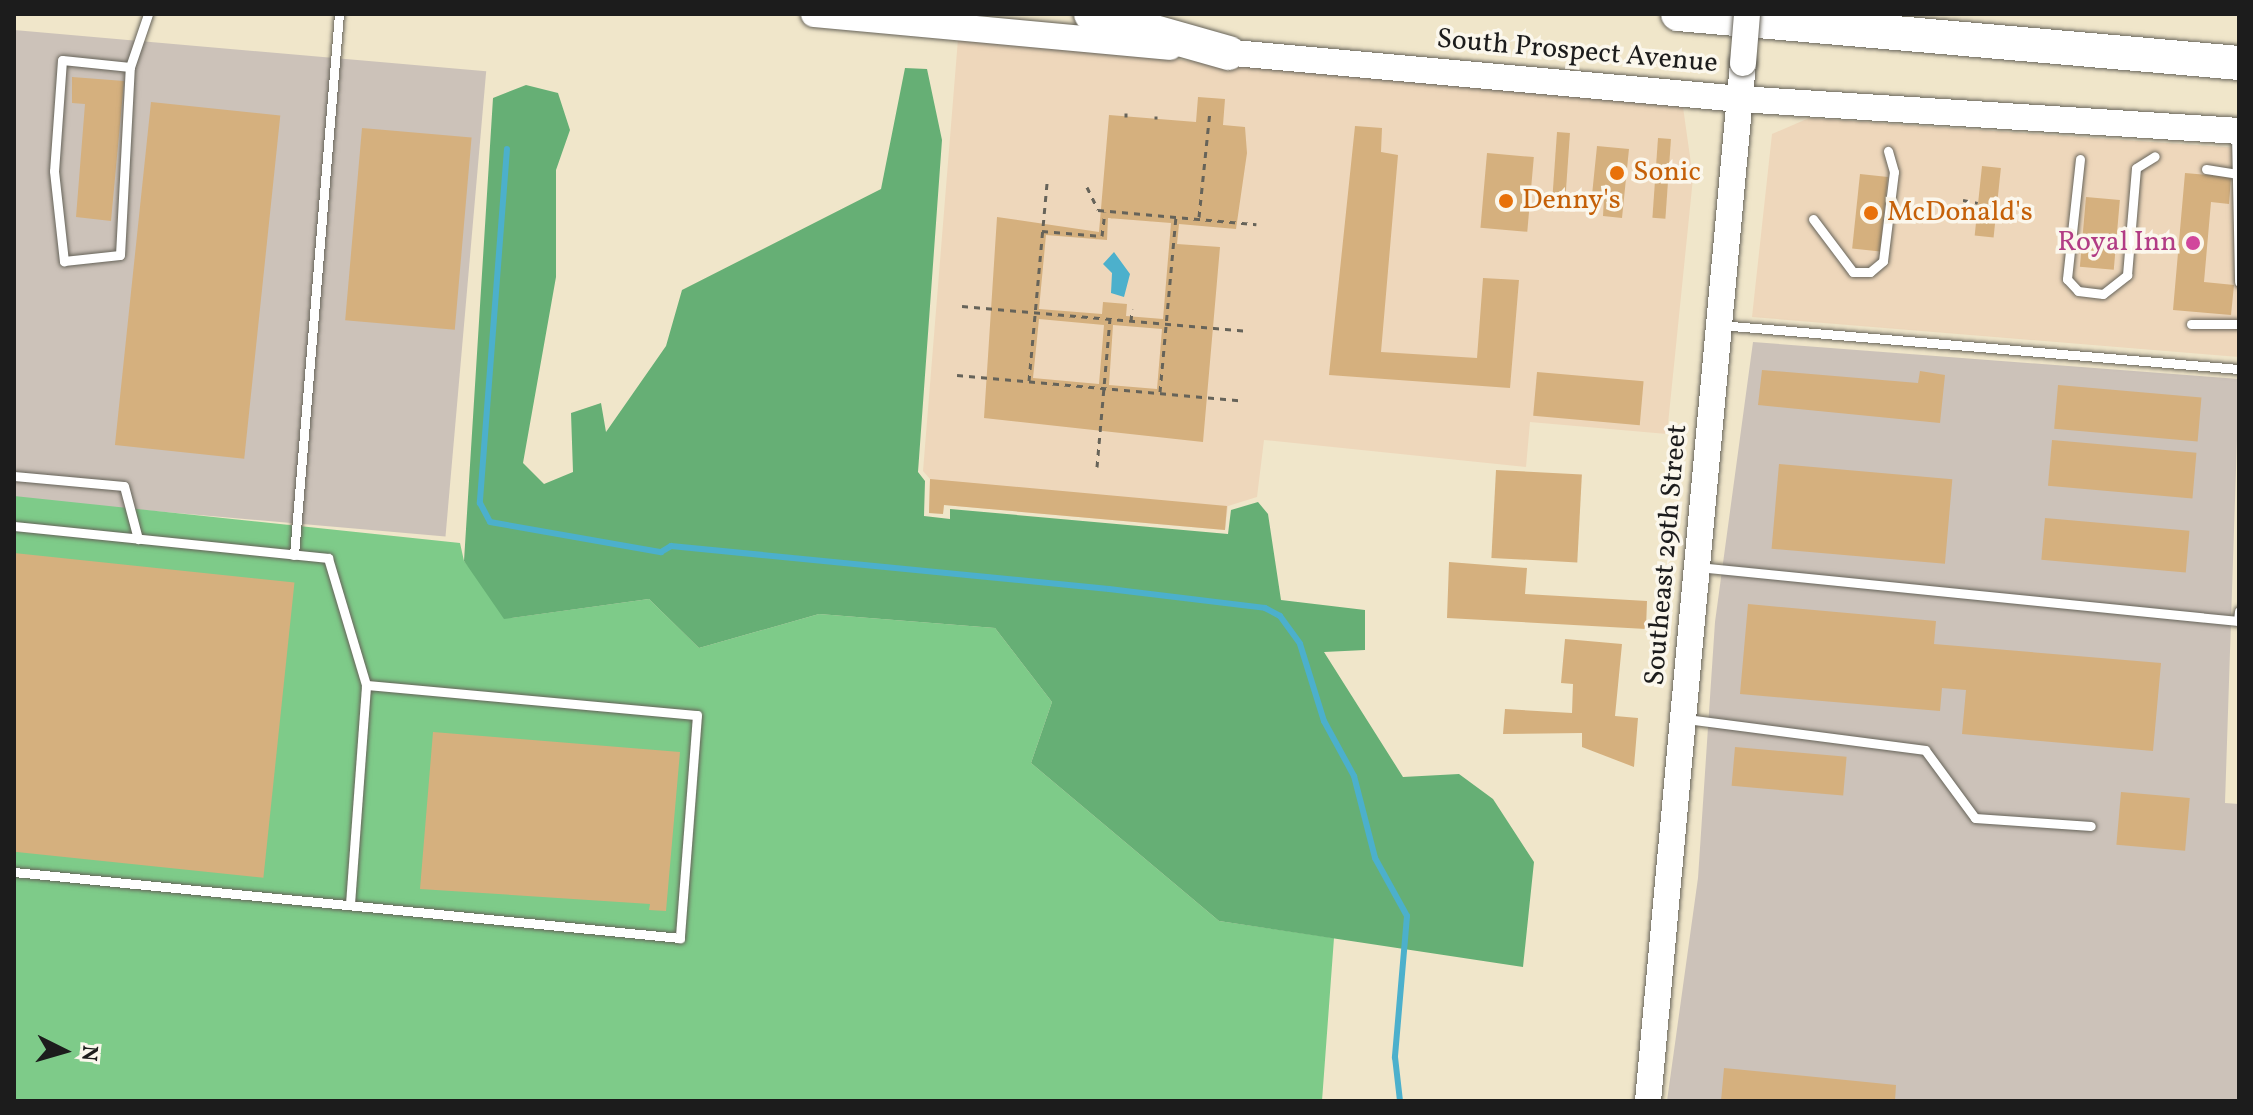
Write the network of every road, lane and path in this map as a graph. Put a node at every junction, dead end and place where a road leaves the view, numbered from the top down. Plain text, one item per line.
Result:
1 (148, 14) edge
2 (339, 14) edge
3 (814, 14) edge
4 (1091, 14) edge
5 (1678, 14) edge
6 (1747, 14) edge
7 (1229, 53) junction
8 (2239, 63) edge
9 (130, 67) junction
10 (1740, 99) junction
11 (1210, 111) dead end
12 (2238, 130) edge
13 (1888, 151) dead end
14 (2155, 156) dead end
15 (2080, 159) dead end
16 (2206, 169) dead end
17 (2239, 174) edge
18 (1047, 183) dead end
19 (1087, 187) dead end
20 (1963, 200) dead end
21 (1978, 203) dead end
22 (1105, 210) junction
23 (1176, 217) junction
24 (1199, 219) junction
25 (1813, 219) dead end
26 (1256, 224) dead end
27 (1042, 231) junction
28 (2239, 282) edge
29 (962, 306) dead end
30 (1132, 309) dead end
31 (1035, 313) junction
32 (1110, 319) junction
33 (1131, 321) junction
34 (1166, 324) junction
35 (2191, 324) dead end
36 (2239, 324) edge
37 (1720, 325) junction
38 (1246, 331) dead end
39 (2239, 369) edge
40 (957, 375) dead end
41 (1029, 381) junction
42 (1104, 388) junction
43 (1160, 393) junction
44 (1239, 400) dead end
45 (1097, 467) dead end
46 (14, 476) edge
47 (14, 526) edge
48 (138, 539) junction
49 (294, 555) junction
50 (1698, 567) junction
51 (2239, 611) edge
52 (366, 685) junction
53 (1684, 719) junction
54 (2091, 826) dead end
55 (14, 872) edge
56 (350, 904) junction
57 (1648, 1101) edge

1 - 9 lane
2 - 49 lane
3 - 7 main road, South Prospect Avenue
4 - 7 highway
5 - 8 highway
6 - 10 main road, Southeast 29th Street, bridge
7 - 10 main road, South Prospect Avenue
9 - 9 lane
10 - 12 main road, South Prospect Avenue
10 - 37 main road, Southeast 29th Street
11 - 24 path
12 - 17 lane
13 - 25 lane
14 - 15 lane
16 - 17 lane
17 - 28 lane
18 - 27 path
19 - 22 path
20 - 21 path
22 - 23 path
22 - 27 path
23 - 24 path
23 - 34 path
24 - 26 path
27 - 31 path
29 - 31 path
30 - 33 path
31 - 32 path
31 - 41 path
32 - 33 path
32 - 42 path
33 - 34 path
34 - 38 path
34 - 43 path
35 - 36 lane
37 - 39 lane
37 - 50 main road, Southeast 29th Street
40 - 41 path
41 - 42 path
42 - 43 path
42 - 45 path
43 - 44 path
46 - 48 lane
47 - 48 lane
48 - 49 lane
49 - 52 lane
50 - 51 lane
50 - 53 main road, Southeast 29th Street
52 - 56 lane
52 - 56 lane
53 - 54 lane
53 - 57 main road, Southeast 29th Street
55 - 56 lane

